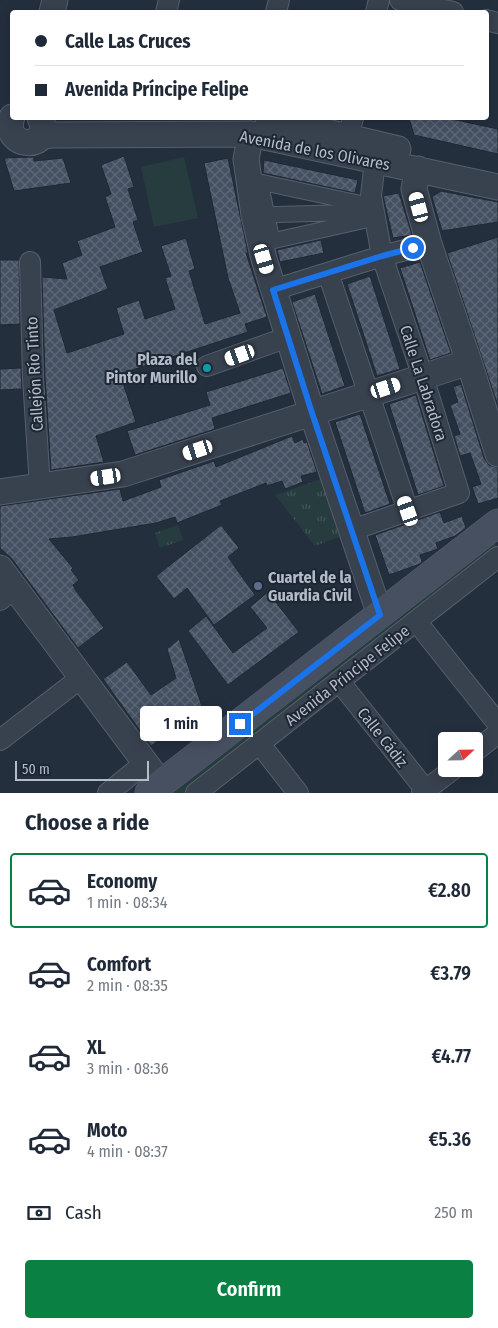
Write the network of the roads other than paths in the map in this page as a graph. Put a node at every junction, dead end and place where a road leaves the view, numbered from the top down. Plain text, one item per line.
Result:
1 (400, 0) edge
2 (444, 10) edge
3 (109, 120) edge
4 (41, 124) edge
5 (259, 126) edge
6 (350, 127) edge
7 (7, 129) edge
8 (375, 161) junction
9 (418, 170) junction
10 (498, 171) edge
11 (498, 187) edge
12 (369, 212) junction
13 (261, 215) junction
14 (429, 244) junction
15 (382, 256) junction
16 (30, 262) dead end
17 (328, 273) junction
18 (273, 290) junction
19 (288, 337) junction
20 (470, 362) junction
21 (207, 366) dead end
22 (422, 377) junction
23 (368, 394) junction
24 (312, 413) junction
25 (498, 454) edge
26 (40, 487) junction
27 (0, 492) edge
28 (408, 511) junction
29 (498, 524) edge
30 (352, 530) junction
31 (498, 557) edge
32 (0, 568) edge
33 (4, 595) edge
34 (380, 615) junction
35 (416, 621) junction
36 (339, 681) junction
37 (76, 682) junction
38 (498, 724) edge
39 (498, 733) edge
40 (0, 740) edge
41 (259, 744) junction
42 (483, 745) edge
43 (442, 778) edge
44 (147, 782) edge
45 (425, 792) edge
46 (108, 793) edge
47 (196, 793) edge
48 (298, 793) edge

1 - 2 street
3 - 4 street, Avenida de los Olivares
4 - 5 street, Avenida de los Olivares
4 - 7 street, Avenida de los Olivares
5 - 6 street, Avenida de los Olivares
5 - 8 street, Avenida de los Olivares
5 - 13 street
6 - 10 street, Avenida de los Olivares
8 - 9 street, Avenida de los Olivares
8 - 12 street, Calle La Labradora
9 - 11 street, Avenida de los Olivares
9 - 14 street
12 - 13 street
12 - 13 street
12 - 13 street
12 - 15 street, Calle La Labradora
13 - 18 street
14 - 15 street
14 - 20 street
15 - 17 street
15 - 22 street, Calle La Labradora
16 - 26 street, Callejón Río Tinto
17 - 18 street
17 - 23 street
18 - 19 street
19 - 21 street
19 - 24 street
20 - 22 street
20 - 25 street
22 - 23 street
22 - 28 street, Calle La Labradora
23 - 24 street
23 - 28 street
24 - 26 street
24 - 30 street
26 - 27 street
28 - 30 street, Calle La Labradora
29 - 34 main road, Avenida Príncipe Felipe
30 - 34 street
31 - 35 street, Avenida Príncipe Felipe
32 - 33 street
33 - 37 street
34 - 44 main road, Avenida Príncipe Felipe
35 - 36 street, Avenida Príncipe Felipe
35 - 38 street
36 - 41 street, Avenida Príncipe Felipe
36 - 45 street, Calle Cádiz
37 - 40 street
37 - 44 street
39 - 42 street
41 - 47 street, Avenida Príncipe Felipe
41 - 48 street
43 - 45 street
44 - 46 street, Avenida Príncipe Felipe

